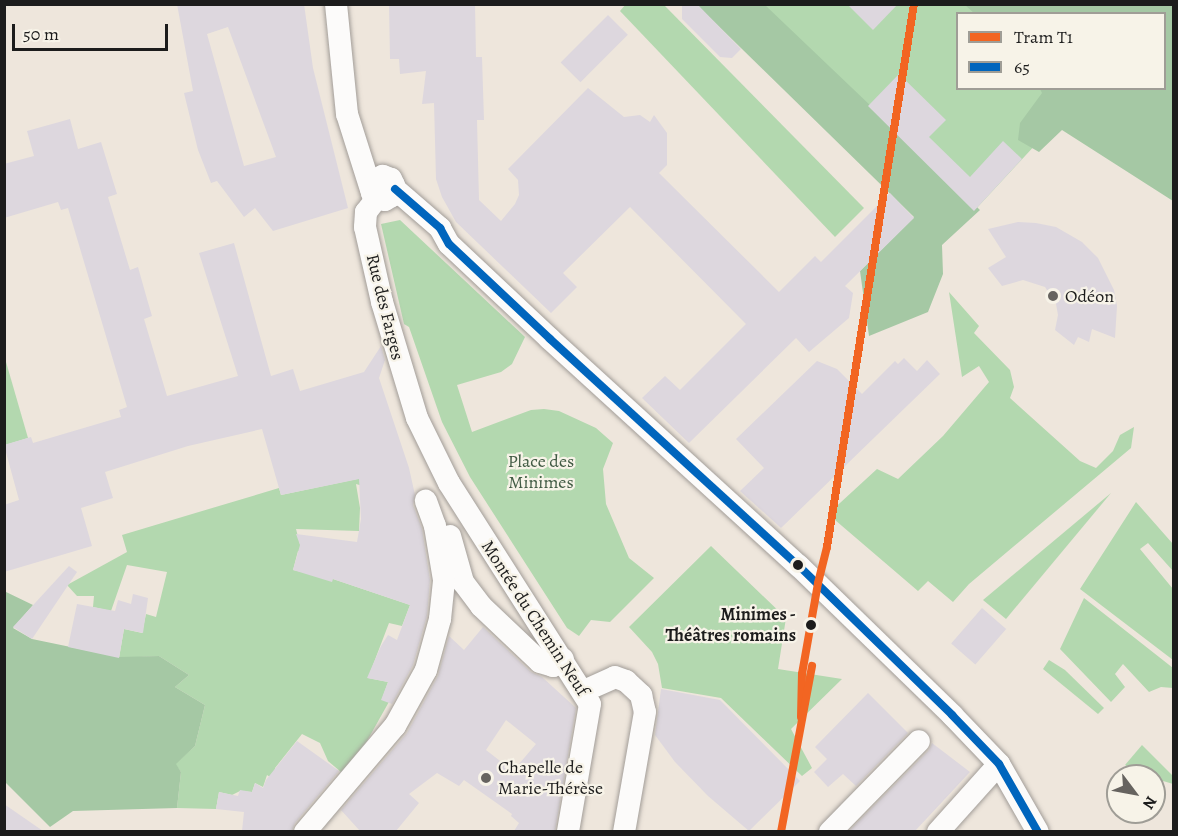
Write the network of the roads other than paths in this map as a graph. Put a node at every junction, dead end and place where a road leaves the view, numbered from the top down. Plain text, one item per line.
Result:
1 (336, 4) edge
2 (382, 190) junction
3 (417, 418) joint
4 (563, 659) junction
5 (584, 691) junction
6 (919, 741) dead end
7 (999, 764) junction
8 (305, 831) edge
9 (568, 831) edge
10 (624, 831) edge
11 (830, 831) edge
12 (938, 831) edge
13 (1038, 831) edge

1 - 2 street
2 - 3 street, Rue des Farges
2 - 7 street
3 - 4 street, Montée du Chemin Neuf
4 - 5 street, Montée du Chemin Neuf
4 - 8 street
5 - 9 street, Montée du Chemin Neuf
5 - 10 street
6 - 11 street
7 - 12 street
7 - 13 street

